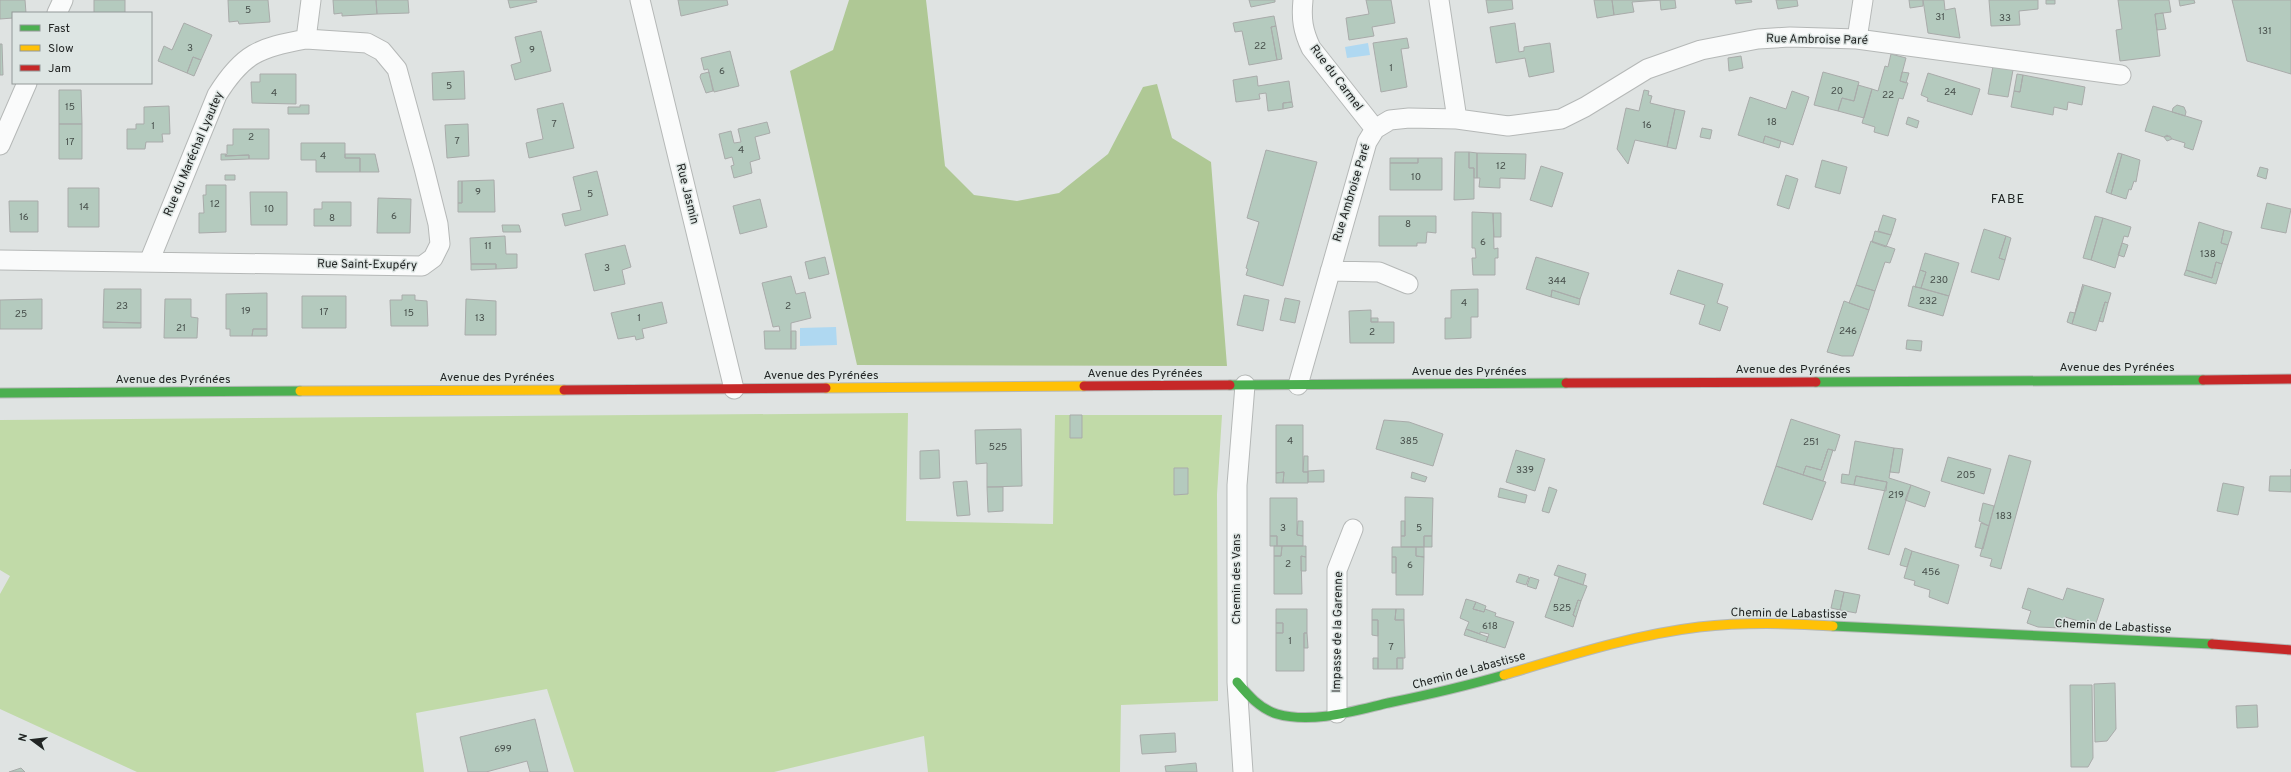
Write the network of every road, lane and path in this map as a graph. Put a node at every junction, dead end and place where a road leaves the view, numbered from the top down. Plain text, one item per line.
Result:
1 (63, 0) edge
2 (311, 0) edge
3 (640, 0) edge
4 (1303, 0) edge
5 (1439, 0) edge
6 (1863, 0) edge
7 (57, 12) edge
8 (306, 39) junction
9 (1857, 40) junction
10 (2122, 75) dead end
11 (27, 84) edge
12 (1457, 120) junction
13 (1375, 129) junction
14 (0, 145) edge
15 (0, 260) edge
16 (149, 262) junction
17 (1330, 271) junction
18 (1408, 284) dead end
19 (2291, 379) edge
20 (1245, 385) junction
21 (1298, 385) junction
22 (734, 389) junction
23 (0, 393) edge
24 (1352, 529) dead end
25 (2291, 650) edge
26 (1237, 682) junction
27 (1337, 713) junction
28 (1243, 772) edge

1 - 7 street
2 - 8 street
3 - 22 street, Rue Jasmin
4 - 13 street, Rue du Carmel
5 - 12 street
6 - 9 street
8 - 16 street, Rue du Maréchal Lyautey
8 - 16 street, Rue Saint-Exupéry
9 - 10 street, Rue Ambroise Paré
9 - 12 street, Rue Ambroise Paré
11 - 14 street
12 - 13 street, Rue Ambroise Paré
13 - 17 street, Rue Ambroise Paré
15 - 16 street, Rue Saint-Exupéry
17 - 18 street
17 - 21 street, Rue Ambroise Paré
19 - 21 main road, Avenue des Pyrénées
20 - 21 main road, Avenue des Pyrénées
20 - 22 main road, Avenue des Pyrénées
20 - 26 street, Chemin des Vans
22 - 23 main road, Avenue des Pyrénées
24 - 27 street, Impasse de la Garenne
25 - 27 main road, Chemin de Labastisse
26 - 27 main road, Chemin de Labastisse
26 - 28 street, Chemin des Vans

